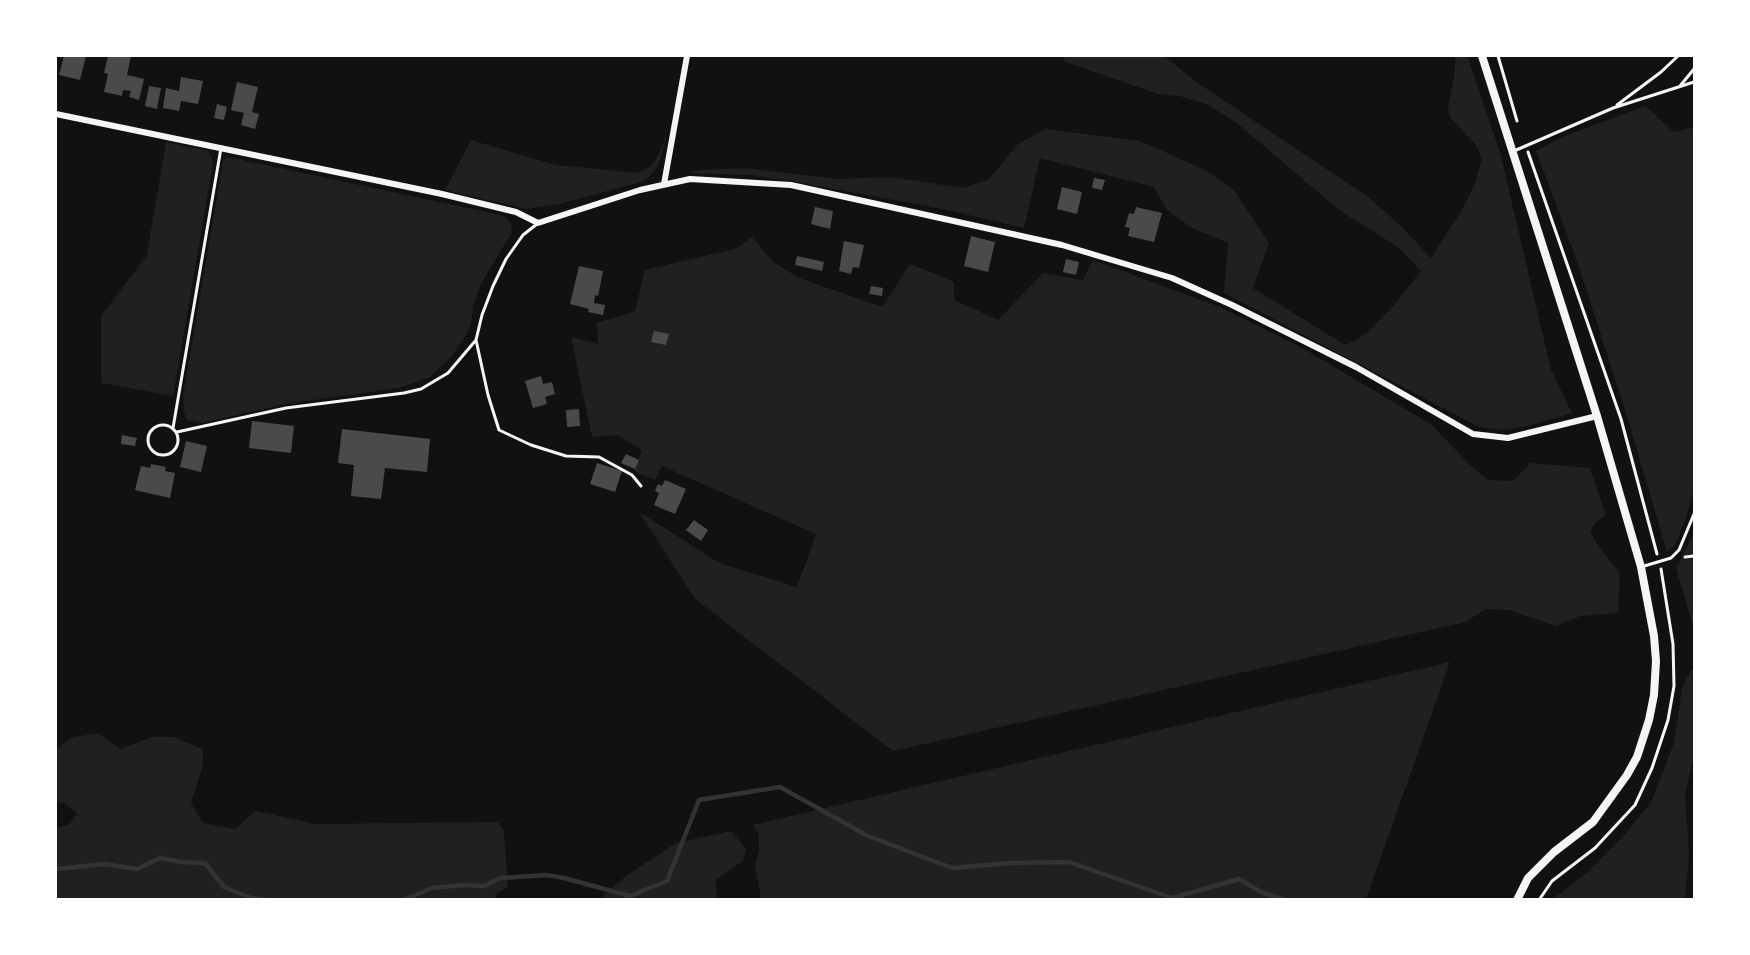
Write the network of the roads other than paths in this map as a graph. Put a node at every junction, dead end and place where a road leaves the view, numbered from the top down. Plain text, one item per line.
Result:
1 (687, 56) edge
2 (1482, 56) edge
3 (1678, 56) edge
4 (1695, 69) edge
5 (1695, 82) edge
6 (1679, 87) junction
7 (1613, 108) junction
8 (56, 114) edge
9 (221, 148) junction
10 (1513, 151) junction
11 (664, 184) junction
12 (538, 223) junction
13 (476, 340) junction
14 (1596, 416) junction
15 (173, 428) junction
16 (177, 432) junction
17 (641, 486) dead end
18 (1695, 514) edge
19 (1641, 567) junction
20 (1517, 900) edge

1 - 11 street
2 - 10 street
3 - 7 lane
4 - 6 lane
5 - 6 lane
6 - 7 lane
7 - 10 lane
8 - 9 street
9 - 12 street
9 - 15 lane
10 - 14 street
11 - 12 street
11 - 14 street
12 - 13 lane
13 - 16 lane
13 - 17 lane
14 - 19 street
15 - 16 lane
15 - 16 lane
18 - 19 lane
19 - 20 street

